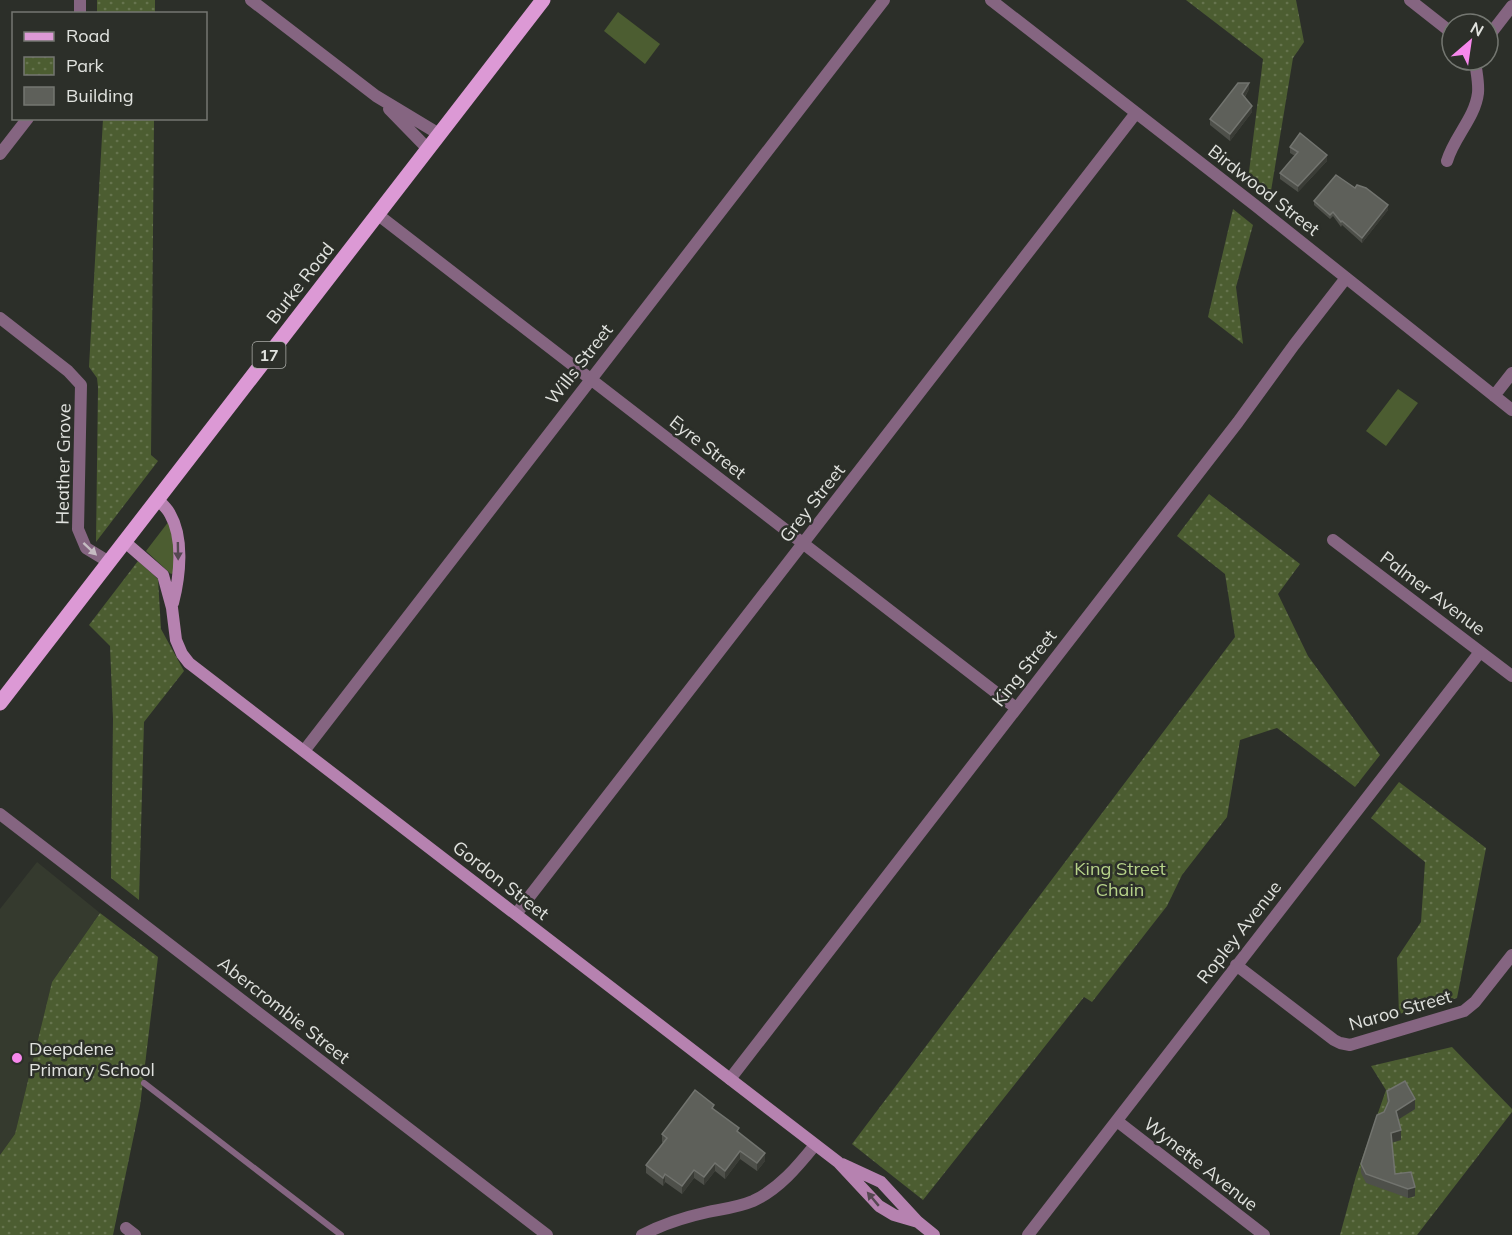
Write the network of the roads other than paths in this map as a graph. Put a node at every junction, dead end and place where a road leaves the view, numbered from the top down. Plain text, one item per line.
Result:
1 (251, 0) edge
2 (543, 0) edge
3 (884, 0) edge
4 (991, 0) edge
5 (1410, 0) edge
6 (1512, 6) edge
7 (1500, 22) edge
8 (1440, 24) edge
9 (1477, 72) edge
10 (376, 96) junction
11 (1136, 113) junction
12 (26, 120) edge
13 (440, 134) junction
14 (428, 148) junction
15 (0, 154) edge
16 (1447, 161) dead end
17 (377, 214) junction
18 (1346, 278) junction
19 (0, 318) edge
20 (1512, 373) edge
21 (590, 378) junction
22 (1494, 396) junction
23 (1512, 410) edge
24 (158, 499) junction
25 (1333, 540) dead end
26 (125, 542) junction
27 (803, 543) junction
28 (109, 562) junction
29 (172, 608) junction
30 (1480, 651) junction
31 (1512, 676) edge
32 (0, 703) edge
33 (1017, 708) junction
34 (304, 751) junction
35 (0, 814) edge
36 (516, 914) junction
37 (1512, 955) edge
38 (1236, 965) junction
39 (730, 1079) junction
40 (144, 1083) dead end
41 (1117, 1121) junction
42 (815, 1145) junction
43 (838, 1162) junction
44 (918, 1222) junction
45 (341, 1235) edge
46 (546, 1235) edge
47 (642, 1235) edge
48 (934, 1235) edge
49 (1028, 1235) edge
50 (1264, 1235) edge

1 - 10 street
2 - 13 main road, Burke Road / 17
3 - 21 street, Wills Street
4 - 11 street, Birdwood Street
5 - 8 street
6 - 7 street
9 - 16 street
10 - 13 street
10 - 14 street
11 - 18 street, Birdwood Street
11 - 27 street, Grey Street
12 - 15 street
13 - 14 main road, Burke Road / 17
14 - 17 main road, Burke Road / 17
17 - 21 street, Eyre Street
17 - 24 main road, Burke Road / 17
18 - 22 street, Birdwood Street
18 - 33 street, King Street
19 -> 28 street, Heather Grove
20 - 22 street
21 - 27 street, Eyre Street
21 - 34 street, Wills Street
22 - 23 street, Birdwood Street
24 - 26 main road, Burke Road / 17
24 -> 29 street, Gordon Street
25 - 30 street, Palmer Avenue
26 - 28 main road, Burke Road / 17
26 - 29 street, Gordon Street
27 - 33 street, Eyre Street
27 - 36 street, Grey Street
28 - 32 main road, Burke Road / 17
29 - 34 street, Gordon Street
30 - 31 street, Palmer Avenue
30 - 38 street, Ropley Avenue
33 - 39 street, King Street
34 - 36 street, Gordon Street
35 - 46 street, Abercrombie Street
36 - 39 street, Gordon Street
37 - 38 street, Naroo Street
38 - 41 street, Ropley Avenue
39 - 42 street, Gordon Street
40 - 45 lane
41 - 49 street, Ropley Avenue
41 - 50 street, Wynette Avenue
42 - 43 street, Gordon Street
42 - 47 street
43 - 44 street, Gordon Street
44 -> 43 street, Gordon Street
44 - 48 street, Gordon Street

